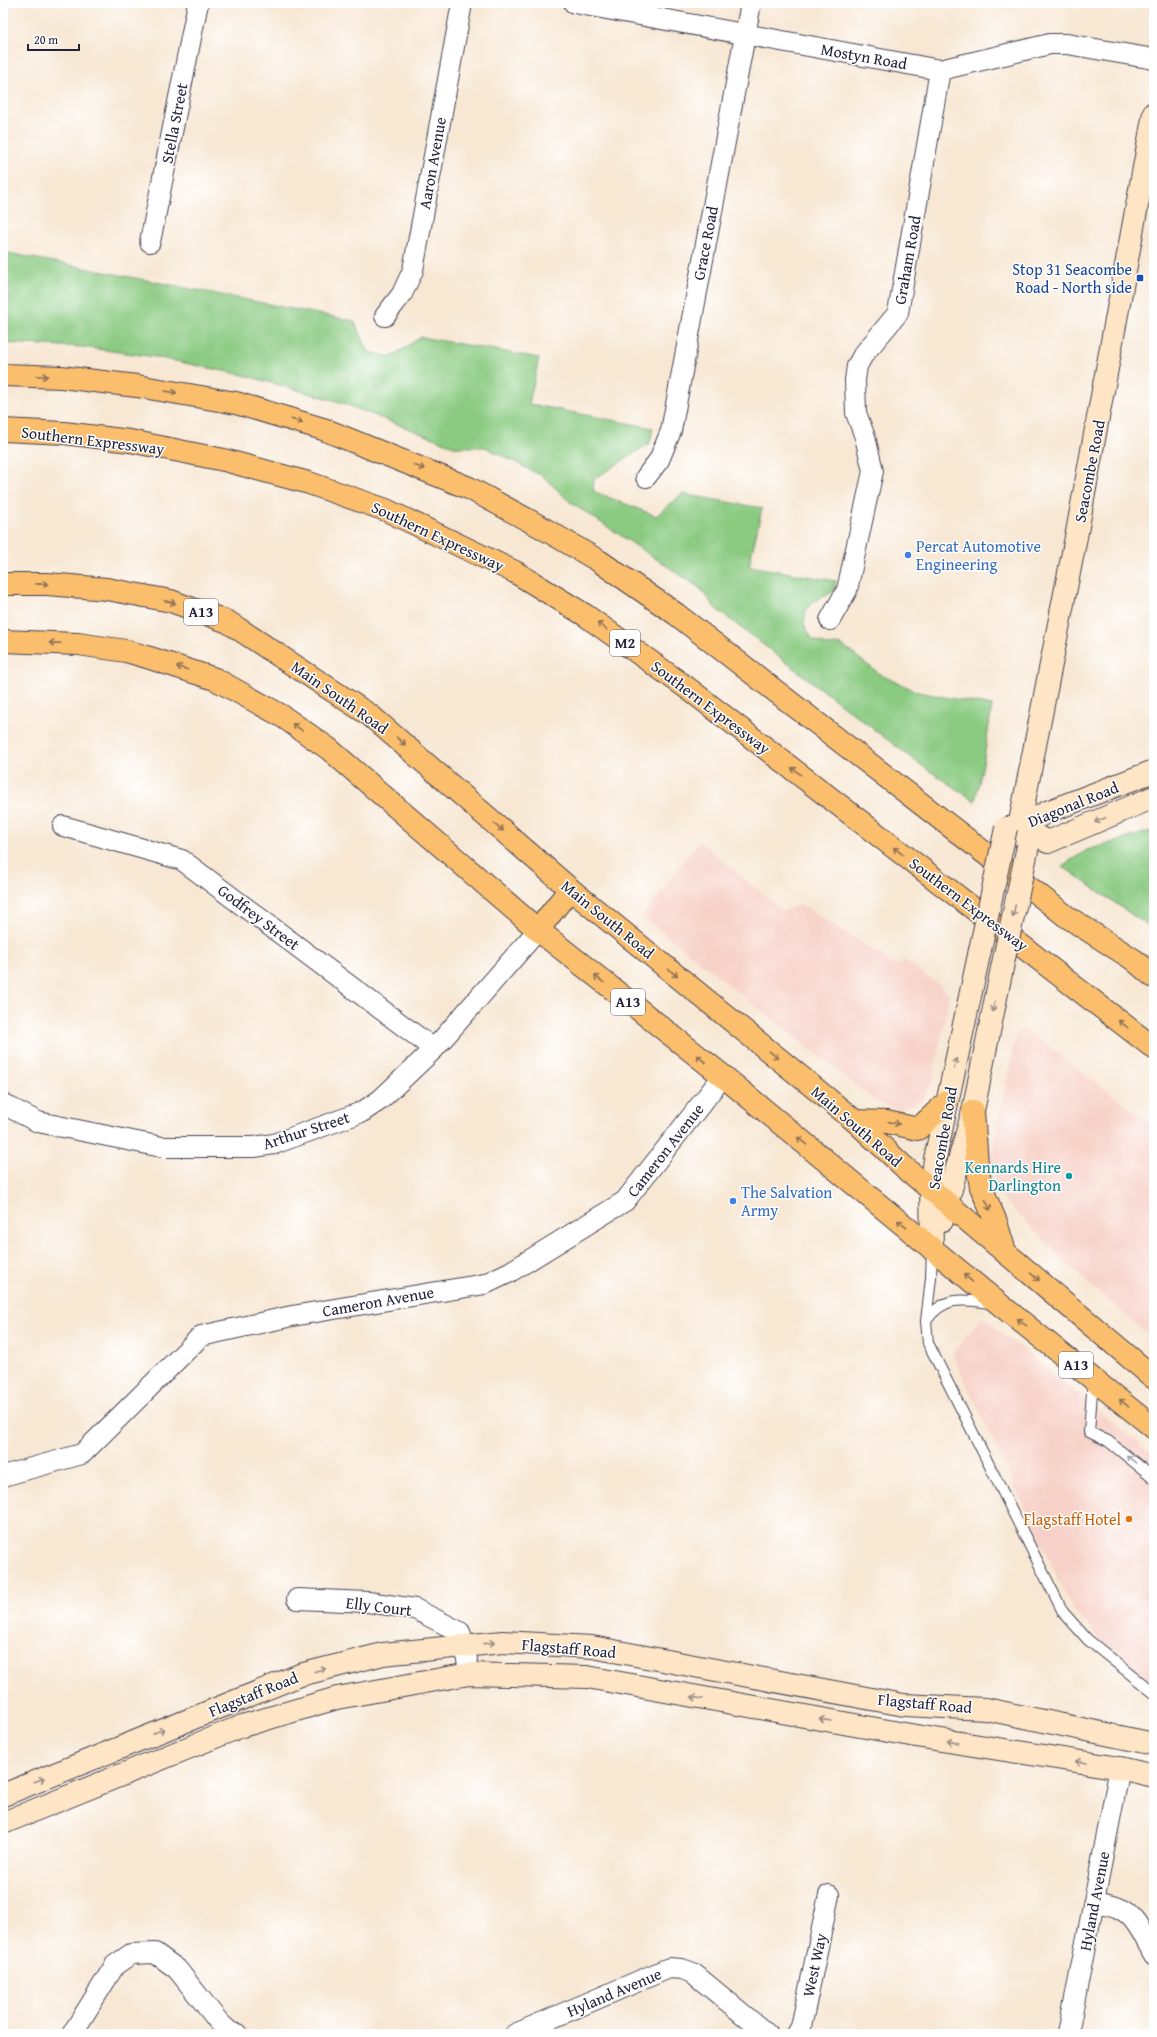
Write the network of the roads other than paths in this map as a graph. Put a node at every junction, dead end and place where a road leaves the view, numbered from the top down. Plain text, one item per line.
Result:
1 (198, 3) edge
2 (462, 3) edge
3 (574, 3) edge
4 (751, 3) edge
5 (745, 34) junction
6 (1154, 59) edge
7 (940, 70) junction
8 (1154, 113) edge
9 (150, 242) dead end
10 (385, 316) dead end
11 (3, 375) edge
12 (3, 430) edge
13 (646, 477) dead end
14 (3, 584) edge
15 (830, 620) dead end
16 (3, 641) edge
17 (1154, 771) edge
18 (1154, 797) edge
19 (63, 826) dead end
20 (1018, 834) junction
21 (570, 889) junction
22 (538, 930) junction
23 (1154, 975) edge
24 (1154, 1048) edge
25 (434, 1049) junction
26 (723, 1076) junction
27 (947, 1102) junction
28 (3, 1104) edge
29 (974, 1111) junction
30 (855, 1121) junction
31 (931, 1190) junction
32 (948, 1204) junction
33 (932, 1249) junction
34 (1005, 1252) junction
35 (998, 1303) junction
36 (926, 1321) junction
37 (1093, 1378) junction
38 (1154, 1378) edge
39 (1154, 1428) edge
40 (3, 1476) edge
41 (1154, 1478) edge
42 (297, 1599) dead end
43 (466, 1646) junction
44 (469, 1674) junction
45 (1154, 1693) edge
46 (1098, 1732) junction
47 (1154, 1744) edge
48 (1120, 1768) junction
49 (1154, 1776) edge
50 (3, 1795) edge
51 (3, 1823) edge
52 (829, 1895) dead end
53 (1094, 1902) junction
54 (1154, 1955) edge
55 (520, 2033) edge
56 (72, 2034) edge
57 (238, 2034) edge
58 (767, 2034) edge
59 (797, 2034) edge
60 (1068, 2034) edge

1 - 9 street, Stella Street
2 - 10 street, Aaron Avenue
3 - 5 street, Mostyn Road
4 - 5 street, Grace Road
5 - 7 street, Mostyn Road
5 - 13 street, Grace Road
6 - 7 street, Mostyn Road
7 - 15 street, Graham Road
8 - 20 main road, Seacombe Road
11 -> 23 highway
24 -> 12 highway, Southern Expressway / M2
14 -> 21 highway, Main South Road / A13
22 -> 16 highway, A13
17 - 20 main road, Diagonal Road
18 -> 20 main road, Diagonal Road
19 - 25 street, Godfrey Street
27 -> 20 main road, Seacombe Road, bridge
20 -> 29 main road, Seacombe Road, bridge
21 - 22 highway
21 -> 30 highway, Main South Road / A13
22 - 25 street, Arthur Street
26 -> 22 highway, A13
25 - 28 street, Arthur Street
33 -> 26 highway, A13
26 - 40 street, Cameron Avenue
30 -> 27 highway
27 - 31 main road, Seacombe Road
29 - 32 main road, Seacombe Road
29 -> 34 highway
30 - 31 highway, Main South Road / A13
31 - 32 highway, Main South Road / A13
31 - 33 main road, Seacombe Road
32 - 33 main road, Seacombe Road
32 - 34 highway, Main South Road / A13
35 -> 33 highway, A13
33 - 36 lane
34 -> 38 highway, Main South Road / A13
35 - 36 lane
37 -> 35 highway, A13
36 - 45 lane
39 -> 37 highway, A13
41 -> 37 lane
42 - 43 street, Elly Court
43 - 44 street, Elly Court
43 -> 46 main road, Flagstaff Road
50 -> 43 main road, Flagstaff Road
48 -> 44 main road, Flagstaff Road
44 - 51 main road, Flagstaff Road
46 - 47 main road, Flagstaff Road
46 - 48 main road
47 - 48 main road
48 - 49 main road, Flagstaff Road
48 - 53 street, Hyland Avenue
52 - 59 street, West Way
53 - 54 street
53 - 60 street, Hyland Avenue
55 - 58 street, Hyland Avenue
56 - 57 street

